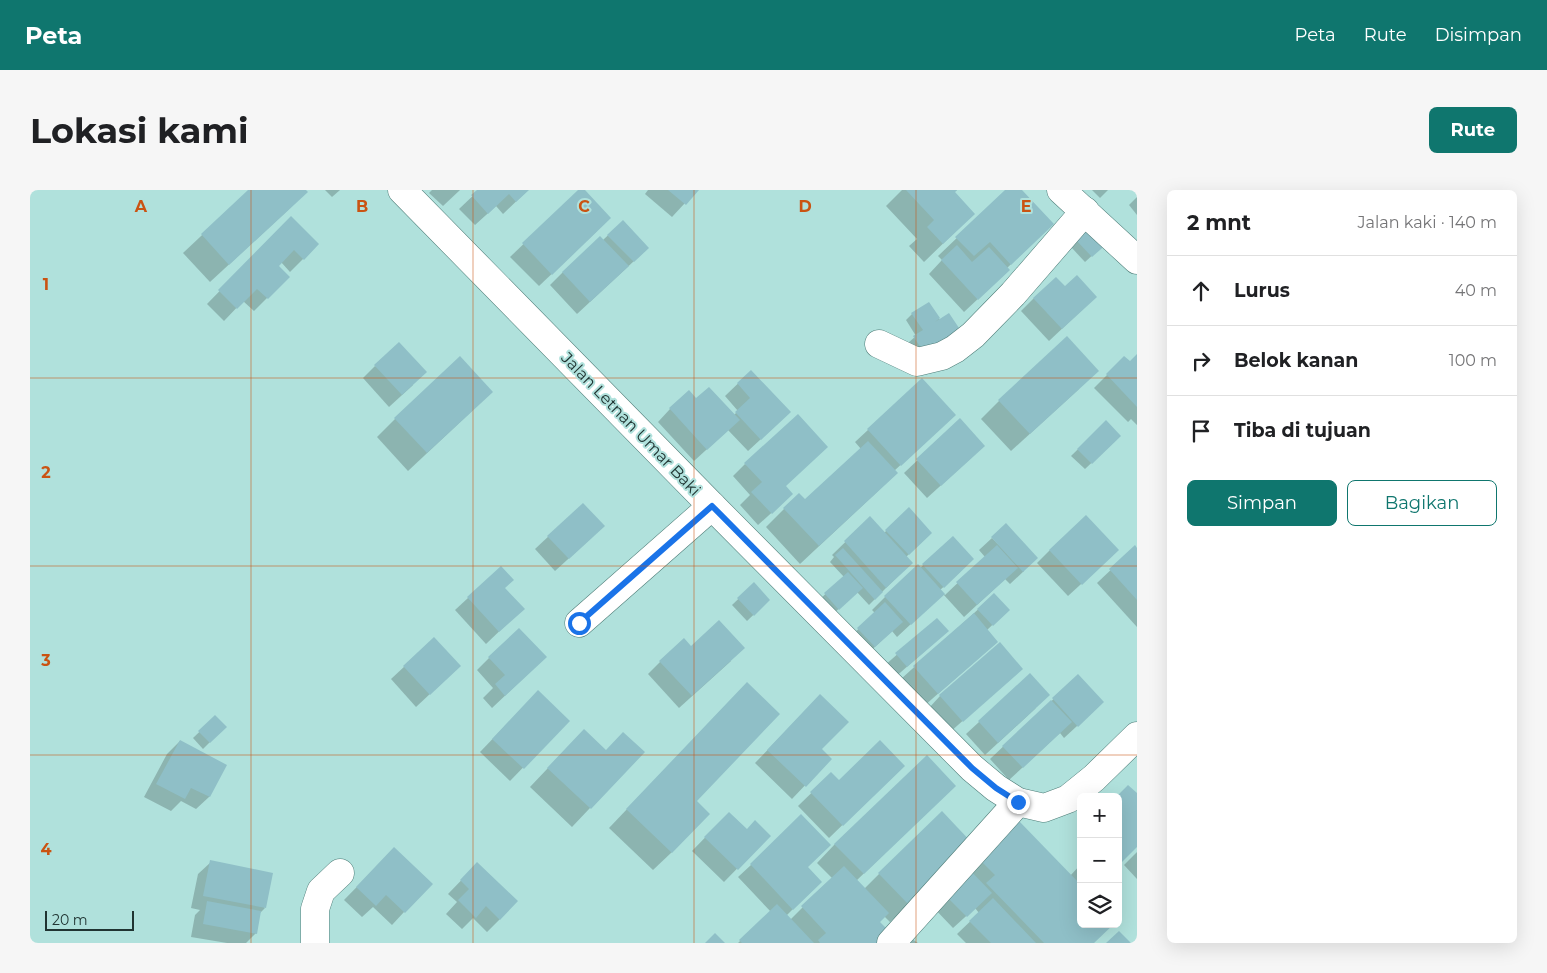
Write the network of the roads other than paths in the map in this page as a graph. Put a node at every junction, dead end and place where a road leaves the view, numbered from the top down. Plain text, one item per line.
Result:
1 (402, 190) edge
2 (1060, 190) edge
3 (1085, 211) junction
4 (1137, 260) edge
5 (879, 344) dead end
6 (712, 506) junction
7 (579, 623) dead end
8 (1137, 736) edge
9 (1018, 802) junction
10 (340, 873) dead end
11 (315, 943) edge
12 (891, 943) edge

1 - 6 street, Jalan Letnan Umar Baki
2 - 3 street
3 - 4 street
3 - 5 street
6 - 7 street
6 - 9 street, Jalan Letnan Umar Baki
8 - 9 street, Jalan Letnan Umar Baki
9 - 12 street
10 - 11 street

